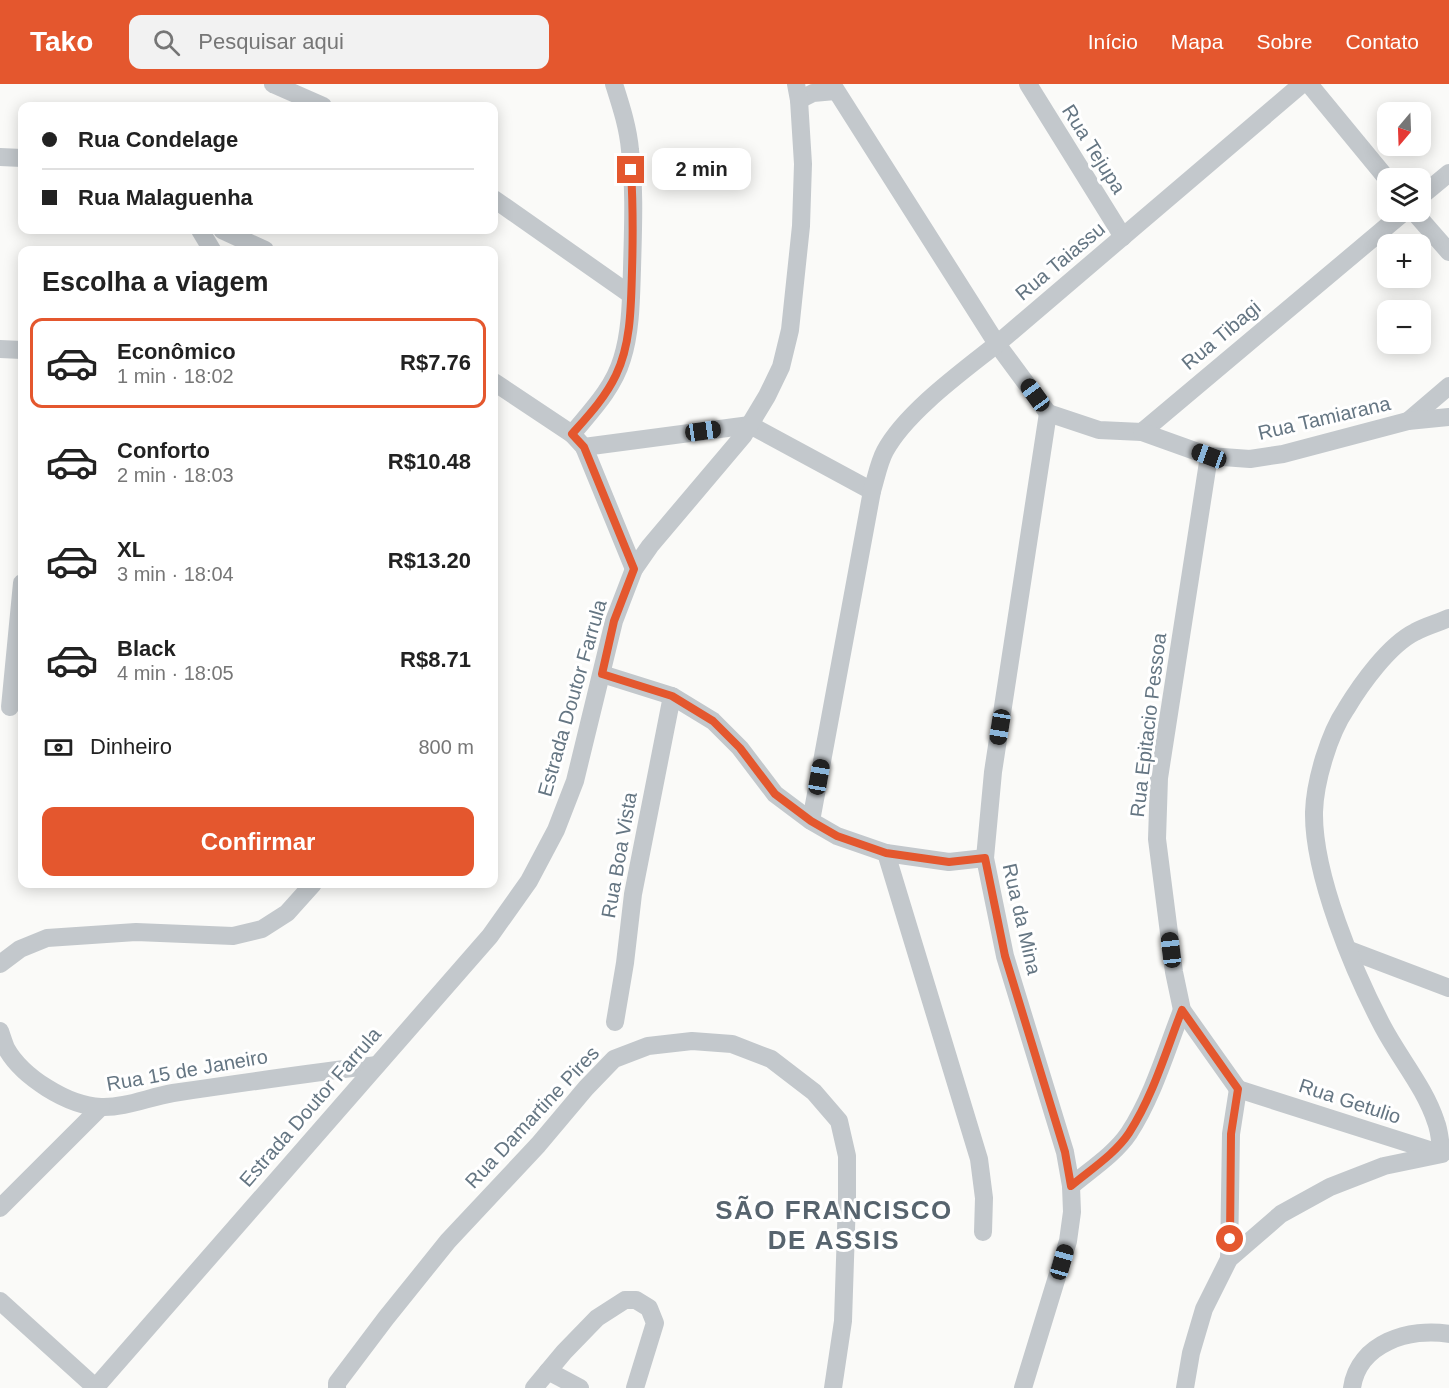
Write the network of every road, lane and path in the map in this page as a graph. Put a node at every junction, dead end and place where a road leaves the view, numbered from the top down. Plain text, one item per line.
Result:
1 (273, 84) edge
2 (614, 84) edge
3 (1028, 84) edge
4 (1302, 84) edge
5 (1309, 84) edge
6 (833, 87) edge
7 (798, 92) edge
8 (314, 102) edge
9 (0, 158) edge
10 (18, 158) edge
11 (1378, 168) edge
12 (1449, 173) edge
13 (1431, 188) edge
14 (498, 203) edge
15 (1392, 222) edge
16 (1423, 222) edge
17 (231, 234) edge
18 (1123, 237) junction
19 (256, 246) edge
20 (1449, 252) edge
21 (631, 295) junction
22 (997, 344) junction
23 (0, 349) edge
24 (18, 350) edge
25 (498, 385) edge
26 (1449, 386) edge
27 (1048, 413) junction
28 (1449, 417) edge
29 (1408, 421) junction
30 (750, 425) junction
31 (1142, 432) junction
32 (578, 440) junction
33 (1209, 456) junction
34 (872, 491) junction
35 (634, 569) junction
36 (1449, 618) edge
37 (18, 630) edge
38 (602, 674) junction
39 (672, 696) junction
40 (11, 711) edge
41 (811, 821) junction
42 (886, 853) junction
43 (985, 858) junction
44 (309, 888) edge
45 (1349, 950) junction
46 (0, 964) edge
47 (1449, 988) edge
48 (1182, 1010) junction
49 (615, 1022) dead end
50 (0, 1031) edge
51 (377, 1065) junction
52 (1238, 1089) junction
53 (101, 1107) junction
54 (1445, 1155) edge
55 (1071, 1186) junction
56 (0, 1209) edge
57 (983, 1232) dead end
58 (1229, 1259) junction
59 (0, 1301) edge
60 (1449, 1334) edge
61 (548, 1371) junction
62 (336, 1386) edge
63 (96, 1388) edge
64 (534, 1388) edge
65 (580, 1388) edge
66 (635, 1388) edge
67 (833, 1388) edge
68 (1023, 1388) edge
69 (1185, 1388) edge
70 (1352, 1388) edge

1 - 8 street
2 - 21 street
3 - 18 street, Rua Tejupa
4 - 18 street, Rua Taiassu
5 - 11 street
6 - 7 street
6 - 22 street
7 - 30 street, Estrada Doutor Farrula
9 - 10 street
12 - 13 street
14 - 21 street
15 - 31 street, Rua Tibagi
16 - 20 street
17 - 19 street
18 - 22 street, Rua Taiassu
21 - 32 street
22 - 27 street
22 - 34 street, Rua Taiassu
23 - 24 street
25 - 32 street
26 - 29 street
27 - 31 street
27 - 43 street, Rua da Mina
28 - 29 street, Rua Tamiarana
29 - 33 street, Rua Tamiarana
30 - 32 street
30 - 34 street
30 - 35 street, Estrada Doutor Farrula
31 - 33 street, Rua Tamiarana
32 - 35 street
33 - 48 street, Rua Epitacio Pessoa
34 - 41 street, Rua Taiassu
35 - 38 street, Estrada Doutor Farrula
36 - 45 street
37 - 40 street
38 - 39 street
38 - 51 street, Estrada Doutor Farrula
39 - 41 street
39 - 49 street, Rua Boa Vista
41 - 42 street
42 - 43 street
42 - 57 street
43 - 55 street, Rua da Mina
44 - 46 street
45 - 47 street
45 - 54 street
48 - 52 street, Rua Epitacio Pessoa
48 - 55 street
50 - 53 street, Rua 15 de Janeiro
51 - 53 street, Rua 15 de Janeiro
51 - 63 street, Estrada Doutor Farrula
52 - 54 street, Rua Getulio
52 - 58 street
53 - 56 street
54 - 58 street
55 - 68 street, Rua da Mina
58 - 69 street
59 - 63 street
60 - 70 street
61 - 64 street
61 - 65 street
61 - 66 street
62 - 67 street, Rua Damartine Pires

